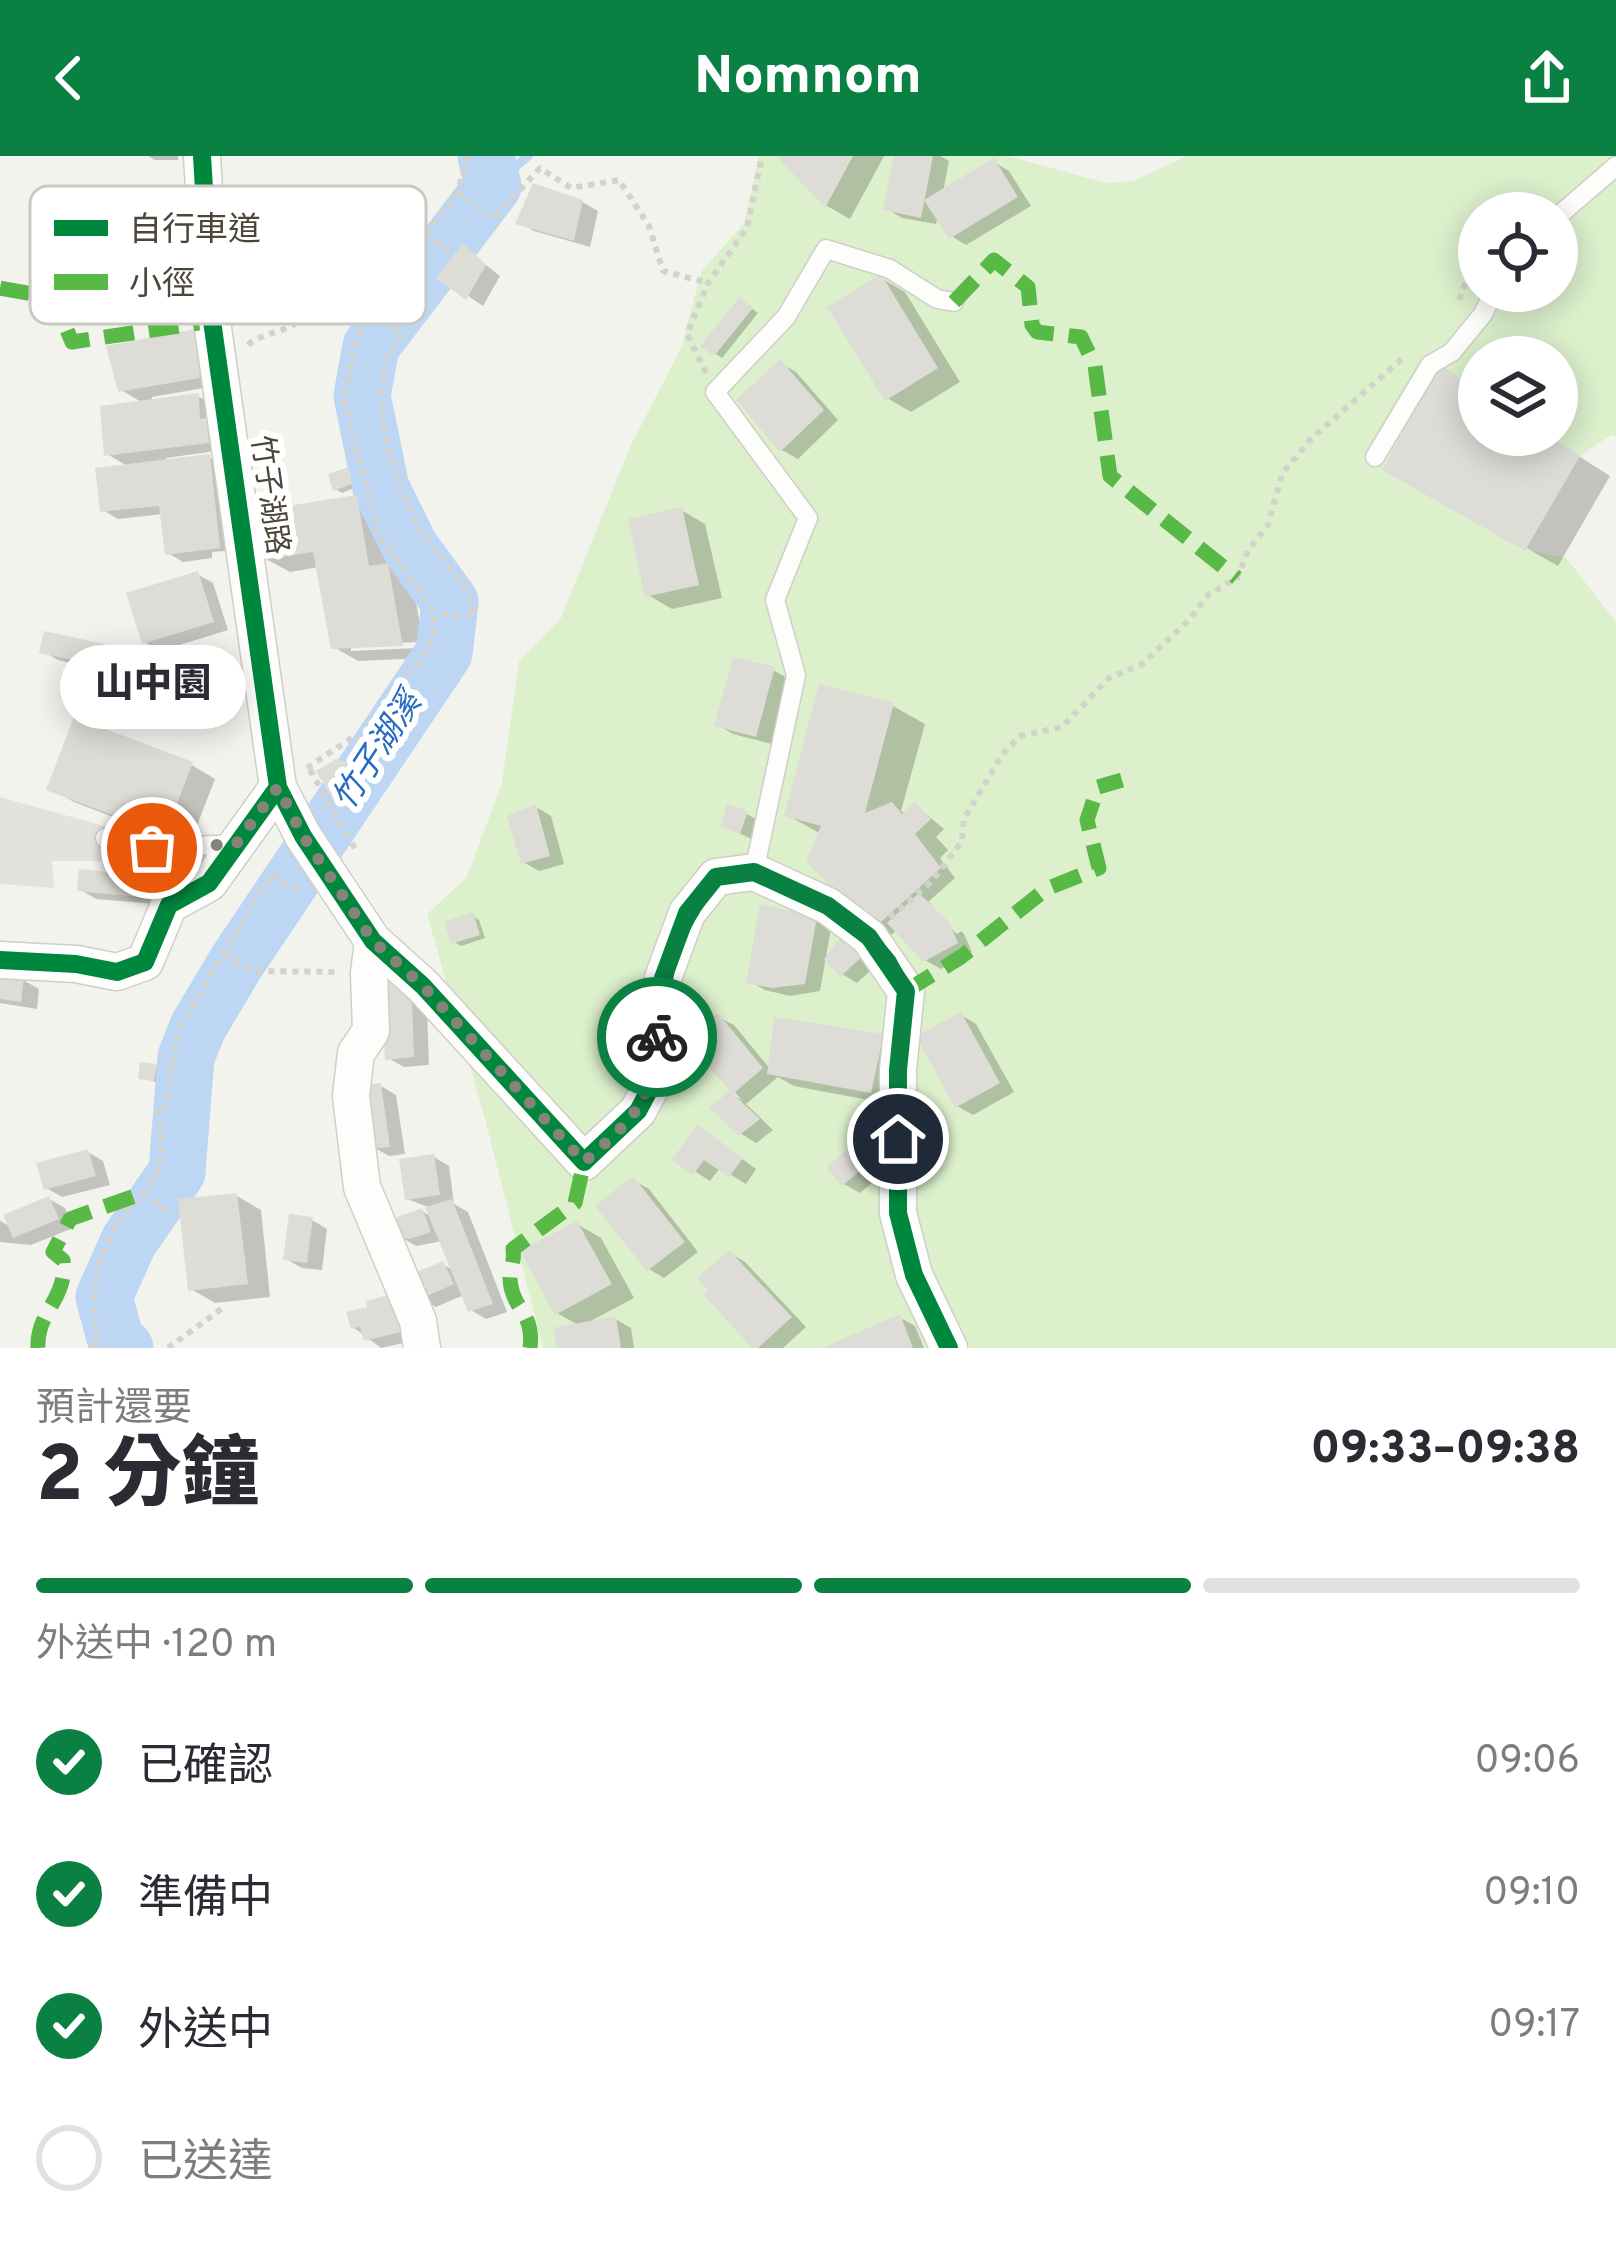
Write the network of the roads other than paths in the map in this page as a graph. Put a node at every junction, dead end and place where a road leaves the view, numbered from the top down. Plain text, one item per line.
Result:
1 (202, 156) edge
2 (1616, 166) edge
3 (204, 186) edge
4 (1578, 199) edge
5 (954, 302) dead end
6 (1484, 312) edge
7 (212, 324) edge
8 (1375, 458) dead end
9 (278, 787) junction
10 (105, 838) dead end
11 (236, 844) junction
12 (754, 872) junction
13 (371, 957) junction
14 (0, 960) edge
15 (422, 1348) edge
16 (949, 1348) edge

1 - 3 street, 竹子湖路
2 - 4 lane
5 - 12 lane
6 - 8 lane
7 - 9 street, 竹子湖路
9 - 11 street
9 - 13 street, 竹子湖路
10 - 11 lane
11 - 14 street
12 - 13 street, 竹子湖路
12 - 16 street
13 - 15 street

